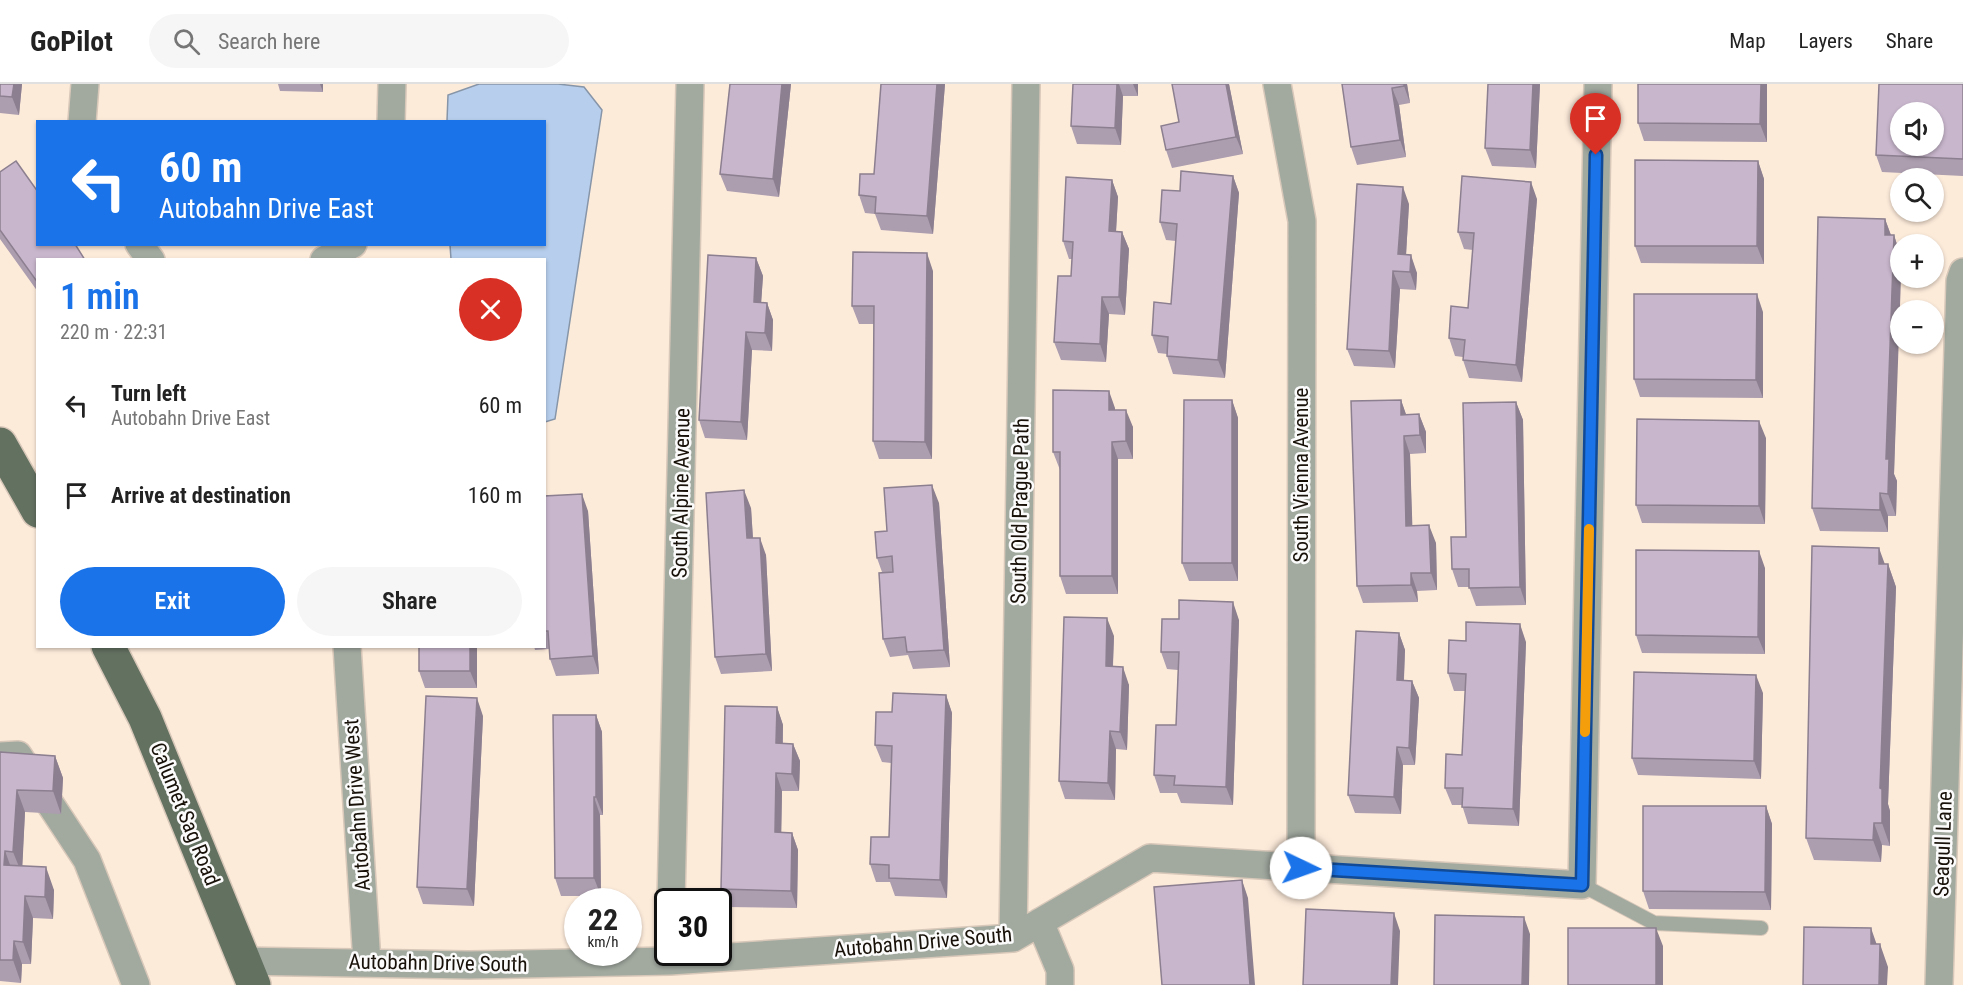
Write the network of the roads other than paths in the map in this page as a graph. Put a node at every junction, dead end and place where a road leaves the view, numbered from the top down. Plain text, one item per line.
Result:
1 (85, 84) edge
2 (392, 84) edge
3 (690, 84) edge
4 (1026, 84) edge
5 (1277, 84) edge
6 (1598, 84) edge
7 (82, 120) edge
8 (391, 120) edge
9 (348, 246) edge
10 (328, 258) edge
11 (1963, 273) edge
12 (0, 444) edge
13 (36, 507) edge
14 (109, 648) edge
15 (347, 648) edge
16 (0, 756) edge
17 (1301, 868) junction
18 (1582, 885) junction
19 (671, 888) edge
20 (1040, 922) junction
21 (1761, 928) dead end
22 (1013, 938) junction
23 (732, 954) edge
24 (654, 958) edge
25 (366, 963) junction
26 (249, 973) edge
27 (474, 975) edge
28 (1947, 977) edge
29 (136, 985) edge
30 (1060, 985) edge

1 - 7 street
2 - 8 street
3 - 19 street, South Alpine Avenue
4 - 22 street, South Old Prague Path
5 - 17 street, South Vienna Avenue
6 - 18 street
9 - 10 street
11 - 28 street, Seagull Lane
12 - 13 main road
14 - 26 main road, Calumet Sag Road
15 - 25 street, Autobahn Drive West
16 - 29 street
17 - 18 street, Autobahn Drive South
17 - 20 street, Autobahn Drive South
18 - 21 lane
20 - 22 street, Autobahn Drive South
20 - 30 street
22 - 23 street, Autobahn Drive South
24 - 27 street, Autobahn Drive South
25 - 26 street, Autobahn Drive South
25 - 27 street, Autobahn Drive South

